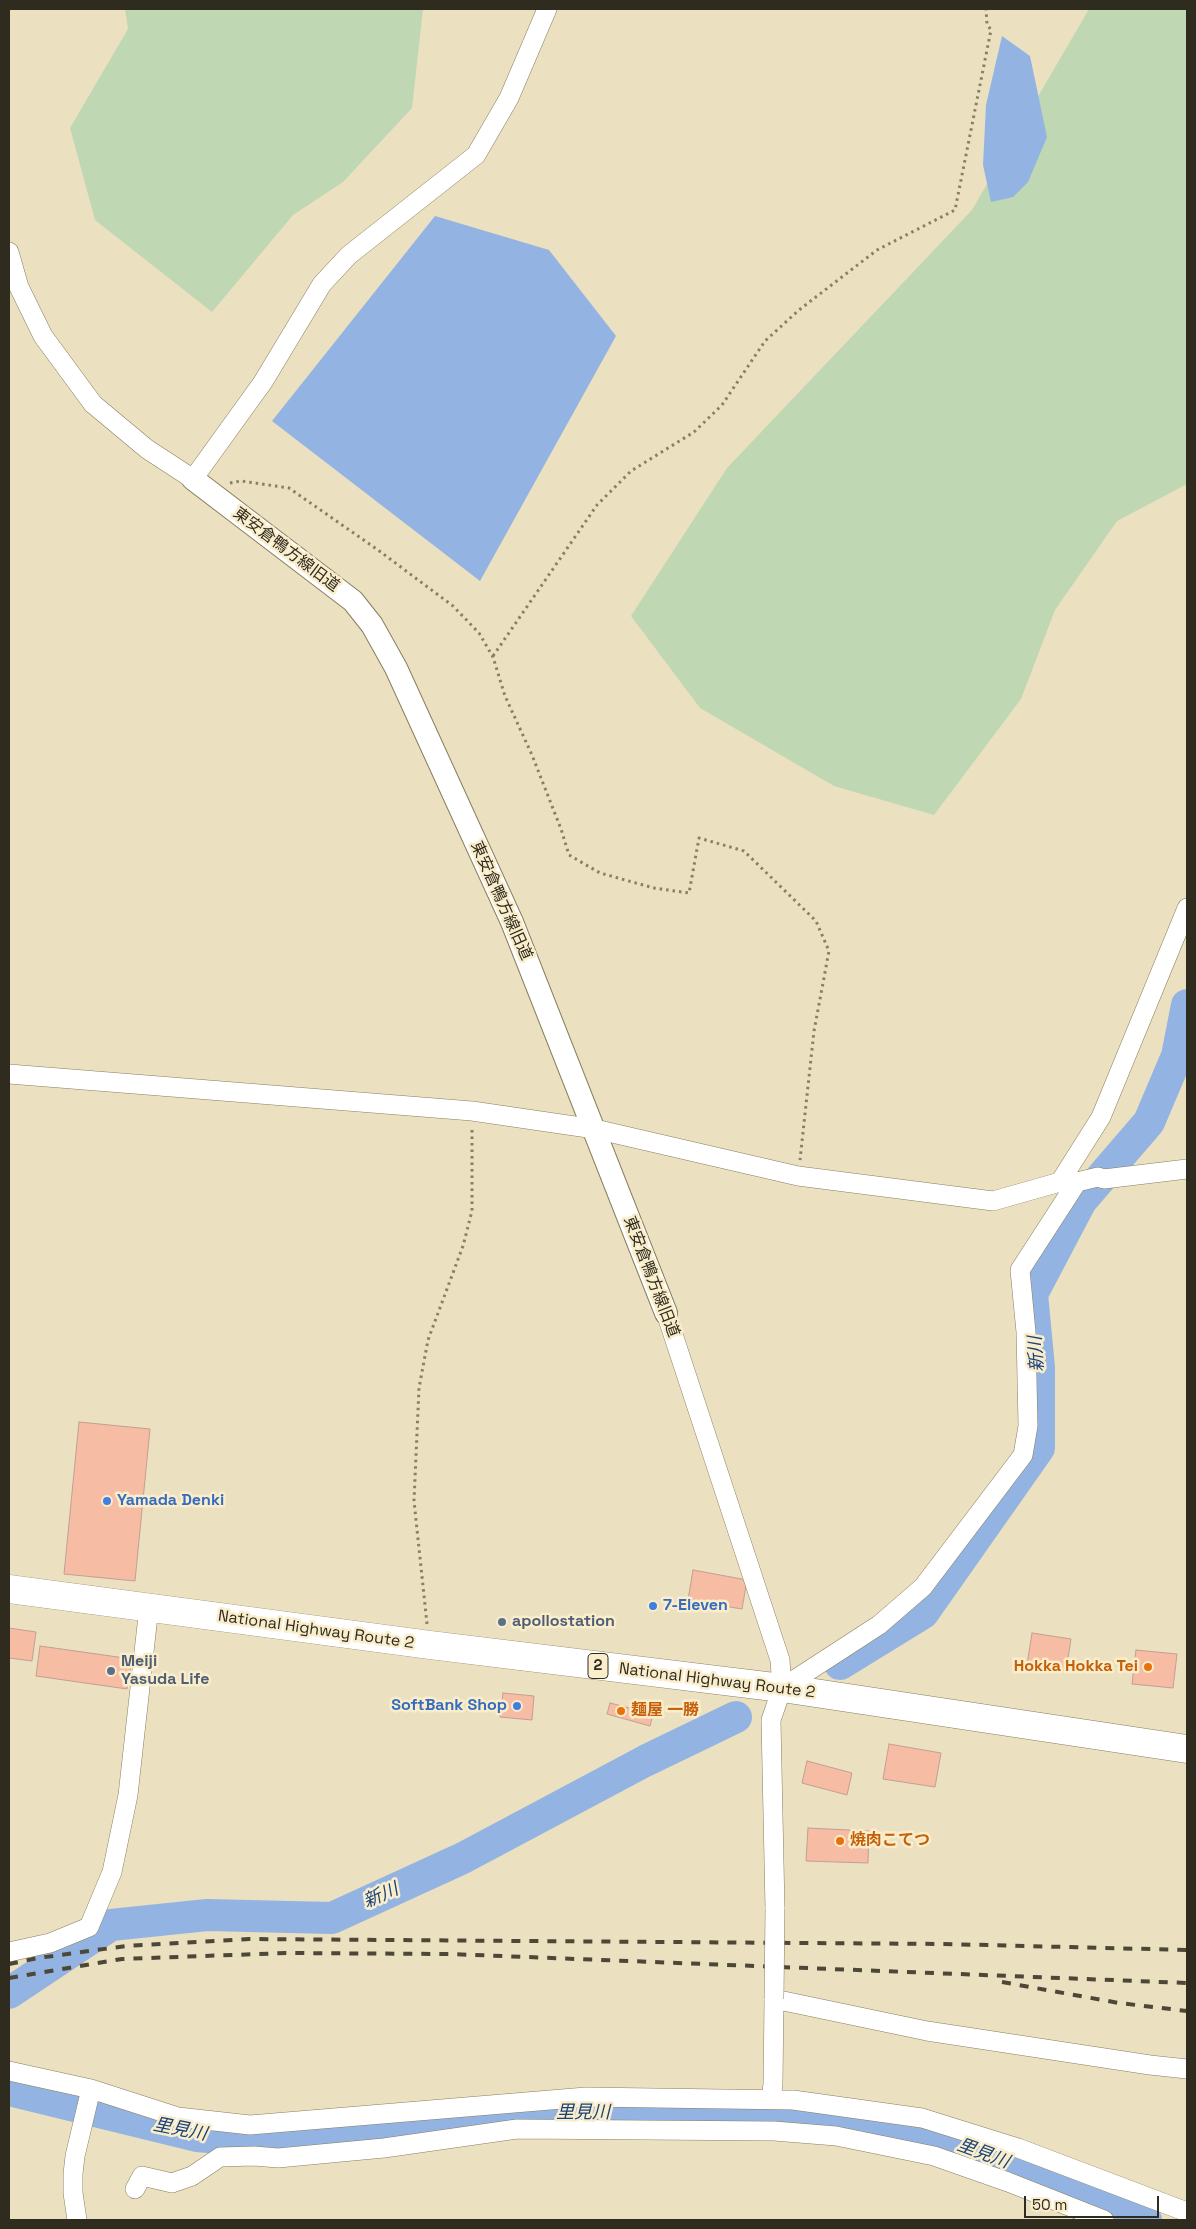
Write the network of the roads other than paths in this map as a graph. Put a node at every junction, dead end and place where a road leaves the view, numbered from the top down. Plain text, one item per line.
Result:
1 (547, 9) edge
2 (9, 252) edge
3 (199, 483) junction
4 (1187, 908) edge
5 (9, 1074) edge
6 (594, 1129) junction
7 (1187, 1169) edge
8 (1068, 1182) junction
9 (666, 1313) joint
10 (9, 1588) edge
11 (149, 1607) junction
12 (782, 1688) junction
13 (1187, 1749) edge
14 (9, 1952) edge
15 (774, 1999) junction
16 (1187, 2069) edge
17 (9, 2071) edge
18 (90, 2093) junction
19 (771, 2099) junction
20 (135, 2189) dead end
21 (1187, 2212) edge
22 (77, 2220) edge
23 (1104, 2220) edge

1 - 3 street
2 - 3 street, 東安倉鴨方線旧道
3 - 6 street, 東安倉鴨方線旧道
4 - 8 street
5 - 6 street
6 - 8 street
6 - 9 street, 東安倉鴨方線旧道
7 - 8 street
8 - 12 street
9 - 12 street, 東安倉鴨方線旧道
10 - 11 highway, National Highway Route 2 / 2
11 - 12 highway, National Highway Route 2 / 2
11 - 14 street
12 - 13 highway, National Highway Route 2 / 2
12 - 15 street, bridge
15 - 16 street
15 - 19 street
17 - 18 street
18 - 19 street
18 - 22 street
19 - 21 street
20 - 23 street

